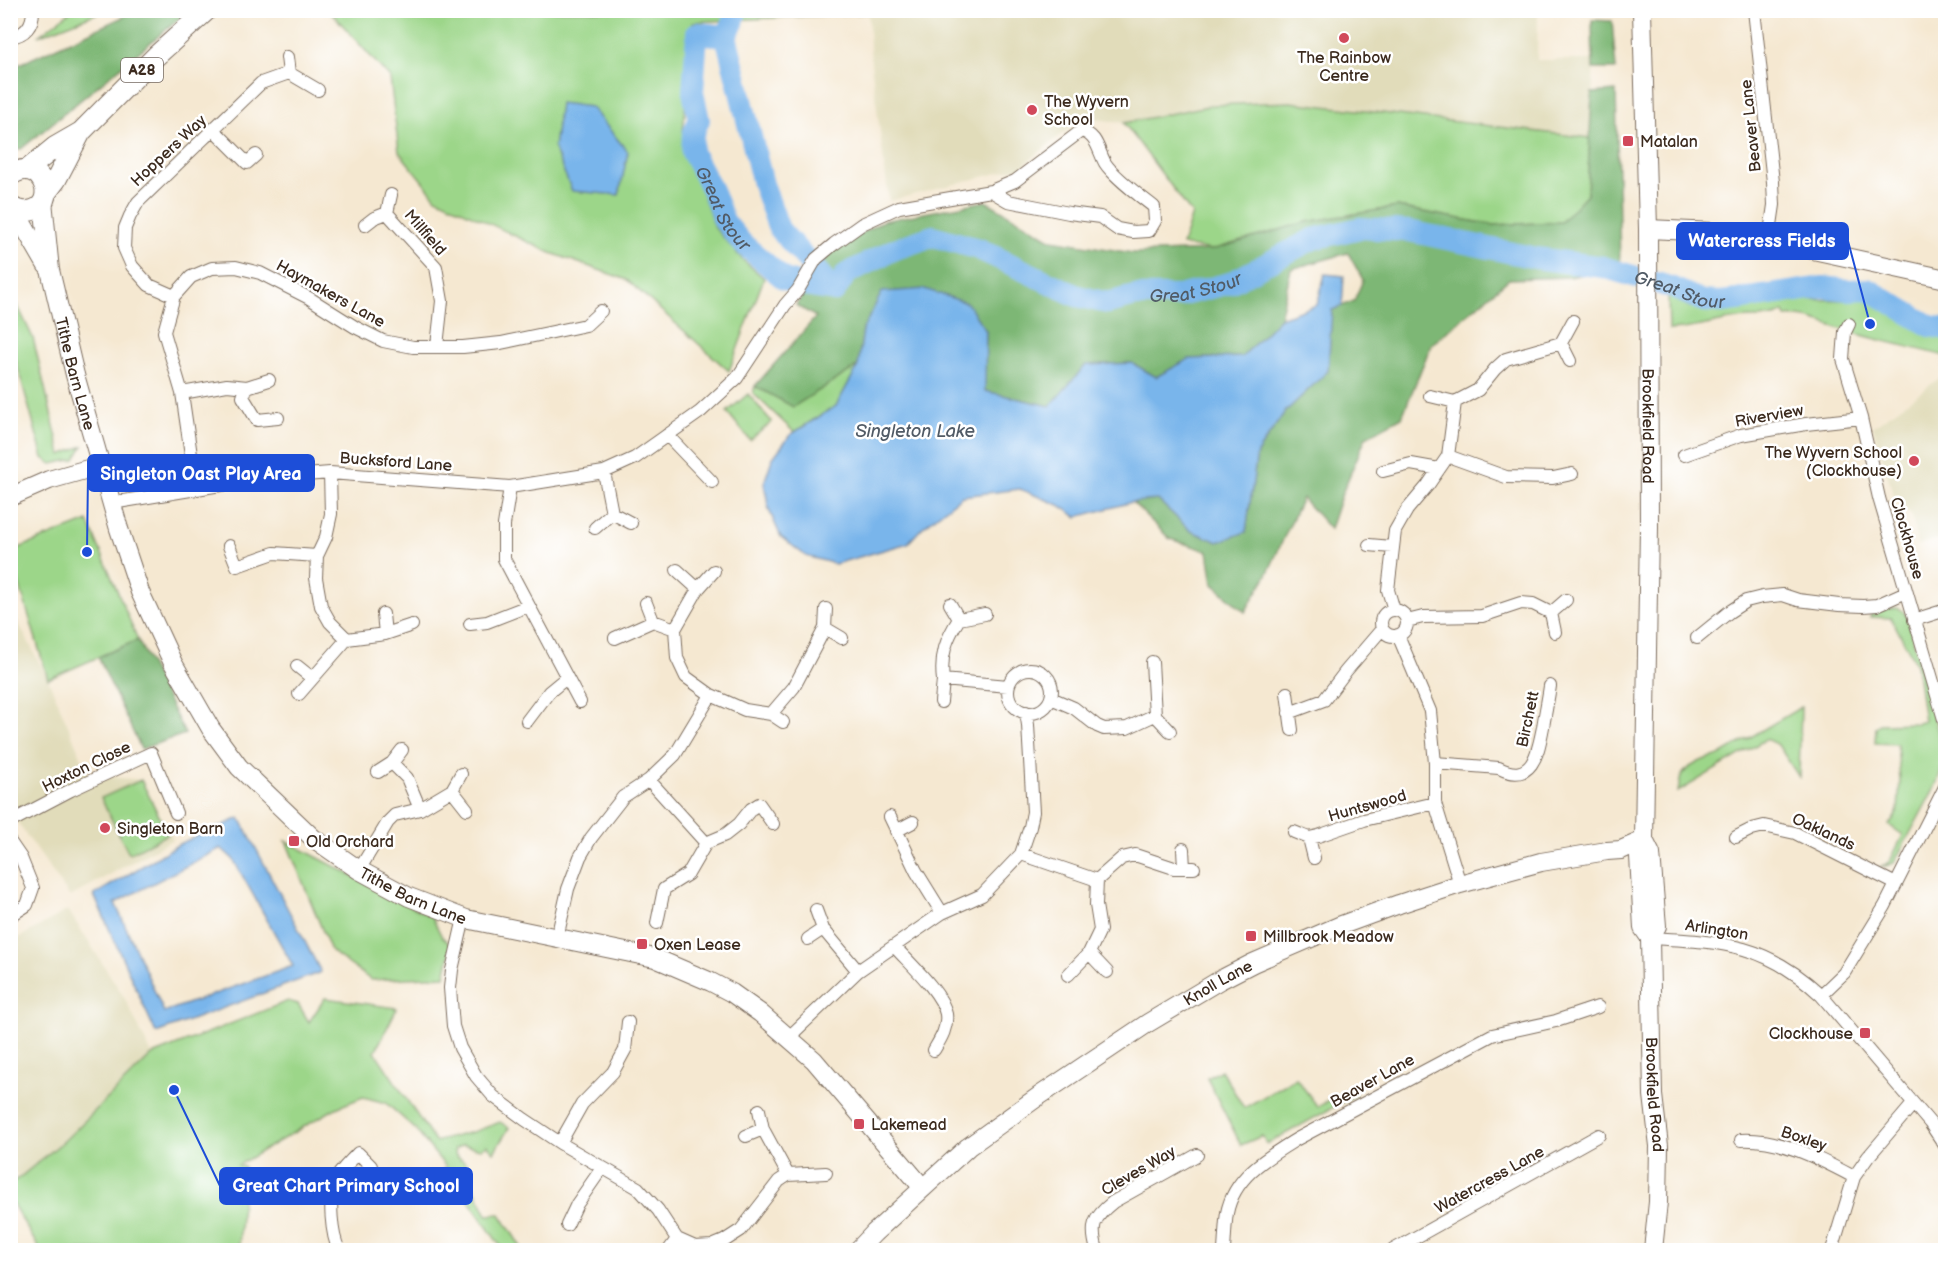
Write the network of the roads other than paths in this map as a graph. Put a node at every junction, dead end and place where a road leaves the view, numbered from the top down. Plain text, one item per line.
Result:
1 (33, 10) edge
2 (207, 10) edge
3 (1642, 10) edge
4 (1755, 10) edge
5 (10, 37) edge
6 (286, 57) dead end
7 (289, 74) junction
8 (318, 90) dead end
9 (214, 130) junction
10 (81, 132) junction
11 (255, 154) dead end
12 (16, 172) edge
13 (991, 191) junction
14 (391, 195) dead end
15 (44, 197) junction
16 (12, 207) edge
17 (387, 213) junction
18 (365, 225) dead end
19 (1648, 229) junction
20 (1770, 239) junction
21 (50, 270) junction
22 (1946, 279) edge
23 (174, 296) junction
24 (601, 311) dead end
25 (1573, 321) dead end
26 (1849, 324) dead end
27 (1561, 343) junction
28 (436, 346) junction
29 (1570, 361) dead end
30 (268, 380) dead end
31 (247, 387) junction
32 (182, 393) junction
33 (1430, 396) dead end
34 (1455, 402) junction
35 (278, 418) dead end
36 (1861, 418) junction
37 (667, 435) junction
38 (1684, 455) dead end
39 (1448, 456) junction
40 (102, 465) junction
41 (1439, 469) junction
42 (1383, 471) dead end
43 (604, 472) junction
44 (330, 473) junction
45 (1572, 474) dead end
46 (712, 482) dead end
47 (510, 487) junction
48 (196, 489) junction
49 (10, 497) edge
50 (112, 503) junction
51 (612, 513) junction
52 (631, 523) dead end
53 (595, 528) dead end
54 (1369, 545) dead end
55 (229, 546) dead end
56 (1392, 547) junction
57 (317, 556) junction
58 (677, 570) dead end
59 (714, 571) dead end
60 (698, 589) junction
61 (1906, 592) junction
62 (1566, 600) dead end
63 (646, 603) dead end
64 (950, 604) dead end
65 (528, 606) junction
66 (826, 609) dead end
67 (1394, 610) junction
68 (1946, 610) edge
69 (1551, 613) junction
70 (383, 614) dead end
71 (985, 614) dead end
72 (959, 619) junction
73 (1914, 620) junction
74 (653, 621) junction
75 (1407, 621) junction
76 (412, 624) dead end
77 (470, 624) dead end
78 (825, 628) junction
79 (1382, 629) junction
80 (675, 630) junction
81 (1555, 632) dead end
82 (385, 634) junction
83 (1398, 635) junction
84 (615, 638) dead end
85 (842, 638) dead end
86 (1697, 638) dead end
87 (347, 639) junction
88 (1152, 662) dead end
89 (297, 666) dead end
90 (312, 678) junction
91 (567, 678) junction
92 (943, 680) junction
93 (1008, 686) junction
94 (1550, 686) dead end
95 (1287, 693) dead end
96 (299, 694) dead end
97 (711, 695) junction
98 (1051, 698) junction
99 (580, 702) dead end
100 (940, 702) dead end
101 (1026, 712) junction
102 (1289, 713) junction
103 (771, 714) junction
104 (1155, 715) junction
105 (526, 721) dead end
106 (783, 722) dead end
107 (1946, 726) edge
108 (1292, 730) dead end
109 (1170, 731) dead end
110 (402, 750) dead end
111 (392, 763) junction
112 (1435, 763) junction
113 (378, 772) dead end
114 (461, 774) dead end
115 (649, 780) junction
116 (1946, 785) edge
117 (452, 790) junction
118 (1435, 803) junction
119 (420, 809) junction
120 (467, 809) dead end
121 (176, 813) dead end
122 (890, 817) dead end
123 (10, 822) edge
124 (913, 822) dead end
125 (773, 824) dead end
126 (896, 831) junction
127 (1294, 832) dead end
128 (1736, 837) dead end
129 (1309, 838) junction
130 (1644, 840) junction
131 (10, 842) edge
132 (706, 843) junction
133 (1183, 849) dead end
134 (1021, 854) junction
135 (1314, 858) dead end
136 (359, 870) junction
137 (1097, 880) junction
138 (1460, 884) junction
139 (1896, 884) junction
140 (816, 910) dead end
141 (942, 914) junction
142 (10, 916) edge
143 (464, 918) junction
144 (657, 923) dead end
145 (823, 928) junction
146 (557, 938) junction
147 (1650, 938) junction
148 (808, 939) dead end
149 (894, 946) junction
150 (1089, 953) junction
151 (858, 971) junction
152 (1107, 972) dead end
153 (1068, 975) dead end
154 (1821, 995) junction
155 (1598, 1007) dead end
156 (628, 1022) dead end
157 (789, 1037) junction
158 (934, 1050) dead end
159 (1913, 1104) junction
160 (759, 1110) dead end
161 (763, 1129) junction
162 (1599, 1135) dead end
163 (746, 1136) dead end
164 (1741, 1140) dead end
165 (560, 1143) junction
166 (1946, 1147) edge
167 (1197, 1155) dead end
168 (371, 1166) dead end
169 (602, 1168) junction
170 (826, 1173) dead end
171 (788, 1175) junction
172 (1854, 1177) junction
173 (923, 1188) junction
174 (251, 1191) dead end
175 (333, 1197) junction
176 (567, 1225) dead end
177 (677, 1239) junction
178 (339, 1251) edge
179 (669, 1251) edge
180 (858, 1251) edge
181 (1097, 1251) edge
182 (1224, 1251) edge
183 (1393, 1251) edge
184 (1653, 1251) edge
185 (1832, 1251) edge

1 - 5 street
2 - 10 main road, A28
3 - 19 street, Brookfield Road
4 - 20 street, Beaver Lane
6 - 7 street
7 - 8 street
7 - 9 street, Hoppers Way
9 - 11 street
9 - 23 street, Hoppers Way
10 - 12 main road, A28
10 - 15 main road, A28
12 - 15 main road
13 - 13 street, Bucksford Lane
13 - 37 street, Bucksford Lane
14 - 17 street, Millfield
15 - 16 main road
15 - 21 street, Tithe Barn Lane
16 - 21 street, Tithe Barn Lane
17 - 18 street, Millfield
17 - 28 street, Millfield
19 - 20 street
19 - 130 street, Brookfield Road
20 - 22 street
21 - 40 street, Tithe Barn Lane
23 - 28 street, Haymakers Lane
23 - 32 street, Haymakers Lane
24 - 28 street, Haymakers Lane
25 - 27 street
26 - 36 street, Clockhouse
27 - 29 street
27 - 34 street
30 - 31 street
31 - 32 street
31 - 35 street
32 - 48 street, Haymakers Lane
33 - 34 street
34 - 39 street
36 - 38 street, Riverview
36 - 61 street, Clockhouse
37 - 43 street, Bucksford Lane
37 - 46 street
39 - 41 street
39 - 45 street
40 - 49 street
40 - 50 street, Tithe Barn Lane
41 - 42 street
41 - 56 street
43 - 47 street, Bucksford Lane
43 - 51 street
44 - 47 street, Bucksford Lane
44 - 48 street, Bucksford Lane
44 - 57 street
47 - 65 street
48 - 50 street, Bucksford Lane
50 - 136 street, Tithe Barn Lane
51 - 52 street
51 - 53 street
54 - 56 street
55 - 57 street
56 - 67 street
57 - 87 street
58 - 60 street
59 - 60 street
60 - 80 street
61 - 73 street, Clockhouse
61 - 86 street
62 - 69 street
63 - 74 street
64 - 72 street
65 - 77 street
65 - 91 street
66 - 78 street
67 - 75 street
67 - 79 street
68 - 73 street
69 - 75 street
69 - 81 street
70 - 82 street
71 - 72 street
72 - 92 street
73 - 107 street, Clockhouse
74 - 80 street
74 - 84 street
75 - 83 street
76 - 82 street
78 - 85 street
78 - 103 street
79 - 83 street
79 - 102 street
80 - 97 street
82 - 87 street
83 - 112 street
87 - 90 street
88 - 104 street
89 - 90 street
90 - 96 street
91 - 99 street
91 - 105 street
92 - 93 street
92 - 100 street
93 - 98 street
93 - 101 street
94 - 112 street, Birchett
95 - 102 street
97 - 103 street
97 - 115 street
98 - 101 street
98 - 104 street
101 - 134 street
102 - 108 street
103 - 106 street
104 - 109 street
110 - 111 street
111 - 113 street
111 - 119 street
112 - 118 street
114 - 117 street
115 - 132 street
115 - 146 street
116 - 139 street
117 - 119 street
117 - 120 street
118 - 129 street, Huntswood
118 - 138 street
119 - 136 street
121 - 123 street, Hoxton Close
122 - 126 street
124 - 126 street
125 - 132 street
126 - 141 street
127 - 129 street
128 - 139 street, Oaklands
129 - 135 street
130 - 138 street, Knoll Lane
130 - 147 street, Brookfield Road
131 - 142 street
132 - 144 street
133 - 137 street
134 - 137 street
134 - 141 street
136 - 143 street, Tithe Barn Lane
137 - 150 street
138 - 173 street, Knoll Lane
139 - 154 street
140 - 145 street
141 - 149 street
143 - 146 street, Tithe Barn Lane
143 - 165 street
145 - 148 street
145 - 151 street
146 - 157 street, Tithe Barn Lane
147 - 154 street, Arlington
147 - 184 street, Brookfield Road
149 - 151 street
149 - 158 street
150 - 152 street
150 - 153 street
151 - 157 street
154 - 159 street, Arlington
155 - 182 street, Beaver Lane
156 - 165 street
157 - 173 street, Tithe Barn Lane
159 - 166 street, Arlington
159 - 172 street
160 - 161 street
161 - 163 street
161 - 171 street
162 - 183 street, Watercress Lane
164 - 172 street, Boxley
165 - 169 street
167 - 181 street, Cleves Way
168 - 175 street
169 - 176 street
169 - 177 street
170 - 171 street
171 - 177 street
172 - 185 street
173 - 180 street, Knoll Lane
174 - 175 street
175 - 178 street
177 - 179 street

